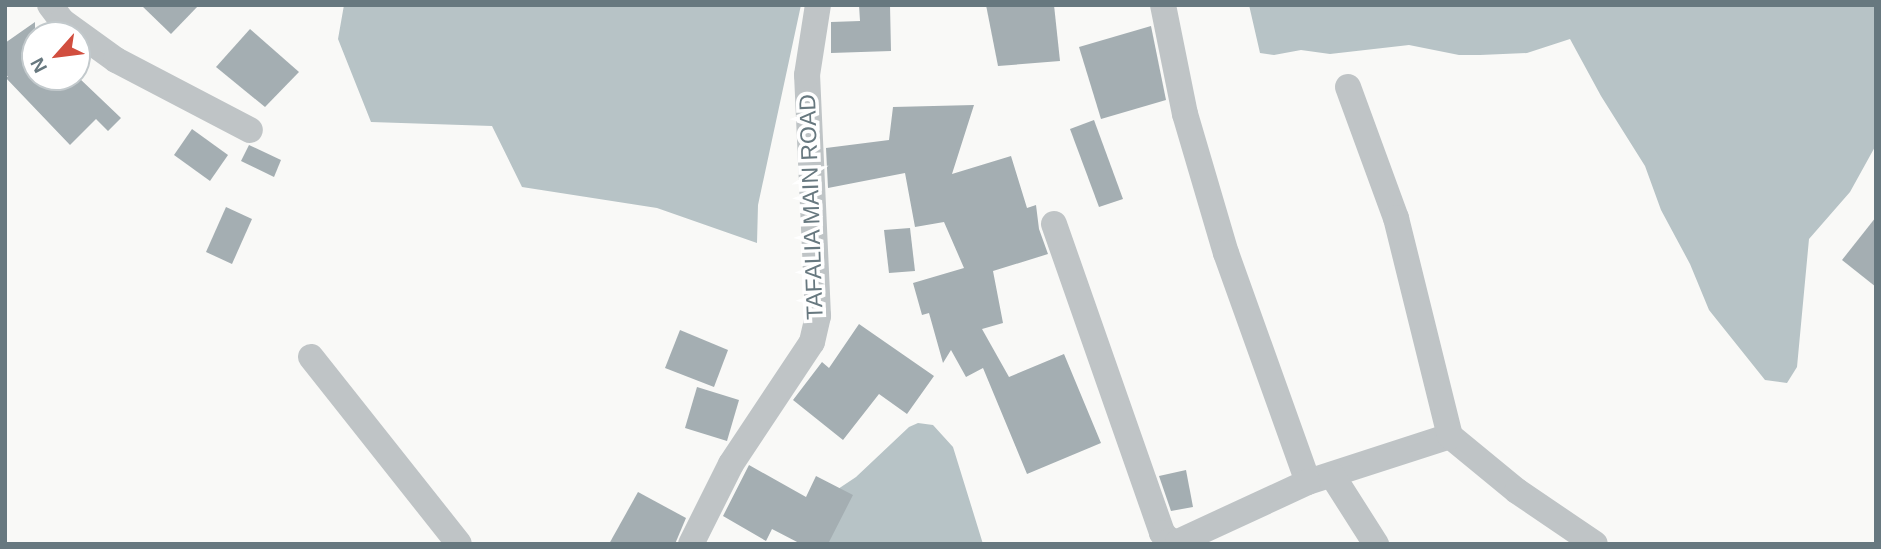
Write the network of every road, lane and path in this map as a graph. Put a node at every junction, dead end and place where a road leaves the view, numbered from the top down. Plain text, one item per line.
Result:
1 (50, 5) edge
2 (818, 5) edge
3 (1163, 5) edge
4 (1349, 88) dead end
5 (250, 130) dead end
6 (1054, 224) dead end
7 (311, 357) dead end
8 (1450, 436) junction
9 (1320, 479) junction
10 (1170, 542) edge
11 (459, 544) edge
12 (691, 544) edge
13 (1377, 544) edge
14 (1595, 544) edge

1 - 5 street
2 - 12 street, TAFALIA MAIN ROAD
3 - 9 street
4 - 8 street
6 - 10 street
7 - 11 street
8 - 9 street
8 - 14 street
9 - 10 street
9 - 13 street

